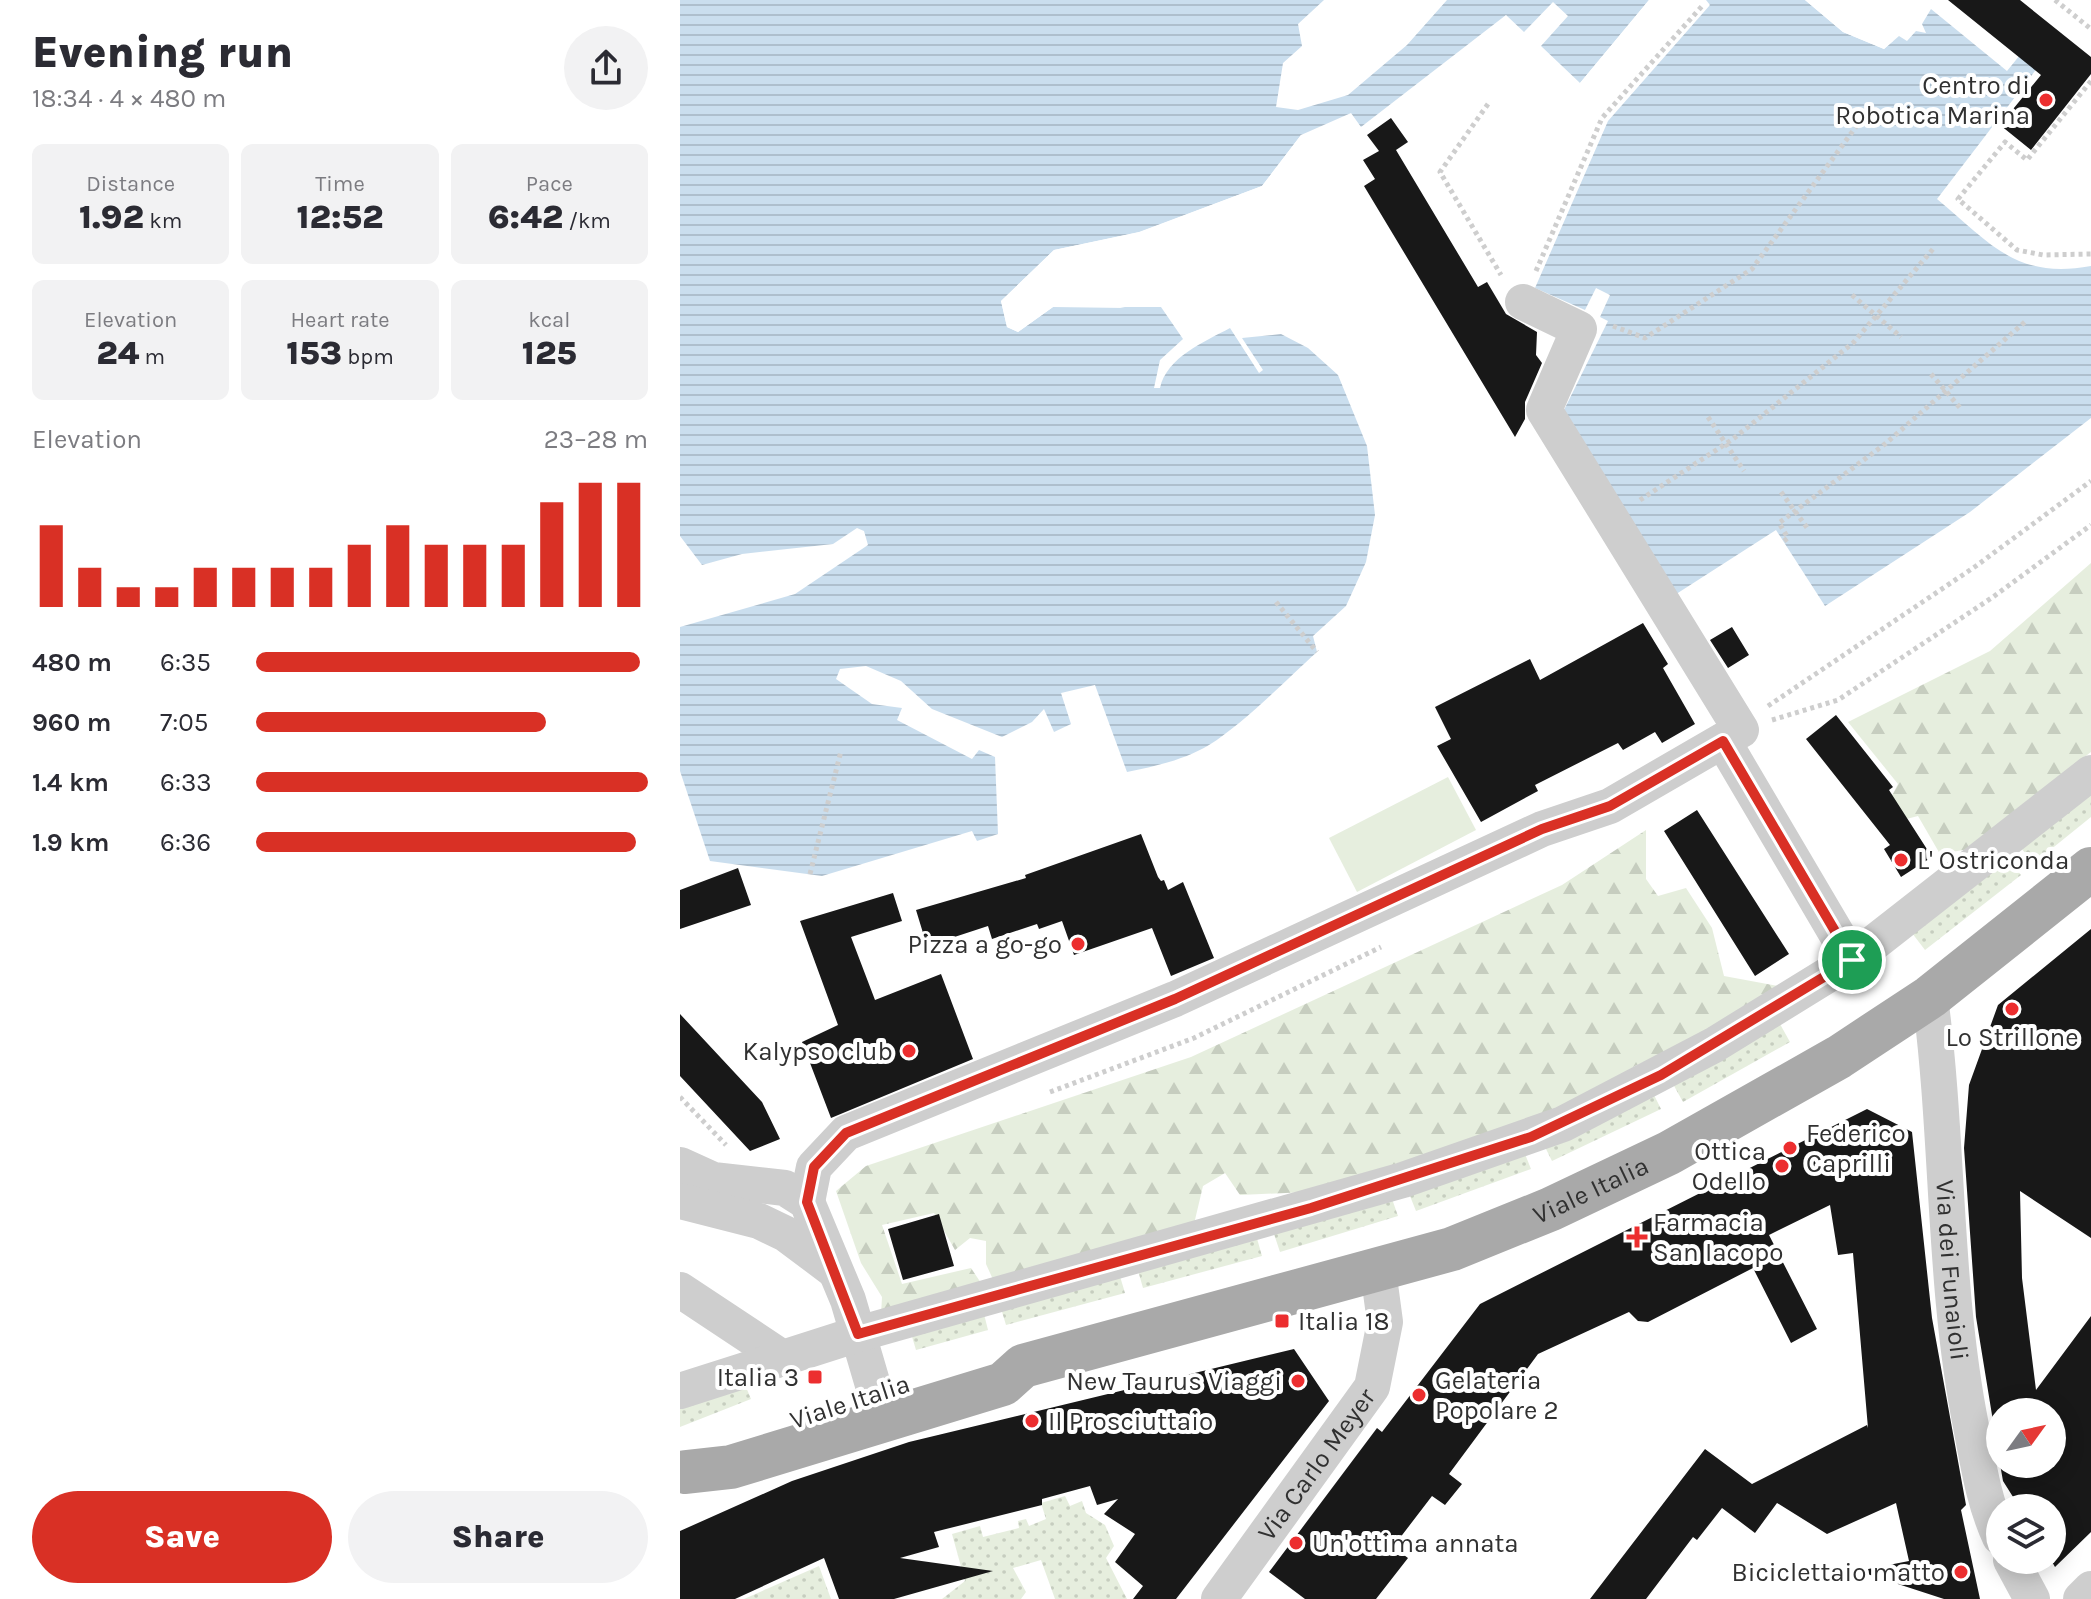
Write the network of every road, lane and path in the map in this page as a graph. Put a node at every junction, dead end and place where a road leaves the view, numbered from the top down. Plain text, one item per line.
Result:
1 (2055, 0) edge
2 (1703, 5) dead end
3 (2091, 29) edge
4 (2091, 81) edge
5 (1488, 104) dead end
6 (1858, 124) dead end
7 (1933, 249) dead end
8 (2091, 254) edge
9 (1515, 294) junction
10 (1852, 295) dead end
11 (1876, 316) junction
12 (1601, 321) dead end
13 (2026, 321) dead end
14 (1901, 337) dead end
15 (1931, 374) dead end
16 (1947, 391) junction
17 (1962, 410) dead end
18 (1708, 417) dead end
19 (1726, 444) junction
20 (1744, 471) dead end
21 (2091, 481) edge
22 (1781, 492) dead end
23 (1631, 506) dead end
24 (1795, 511) junction
25 (2091, 525) edge
26 (1808, 529) dead end
27 (1784, 541) dead end
28 (1276, 602) dead end
29 (1317, 652) dead end
30 (1741, 730) junction
31 (841, 751) dead end
32 (2091, 773) edge
33 (2091, 869) edge
34 (810, 874) dead end
35 (1852, 960) junction
36 (1930, 997) junction
37 (680, 1097) edge
38 (734, 1154) dead end
39 (680, 1165) edge
40 (796, 1195) junction
41 (680, 1201) edge
42 (759, 1221) junction
43 (834, 1270) junction
44 (1378, 1270) junction
45 (680, 1290) edge
46 (858, 1334) junction
47 (781, 1357) junction
48 (1023, 1366) junction
49 (680, 1391) edge
50 (875, 1392) junction
51 (683, 1474) edge
52 (1986, 1494) edge
53 (2019, 1574) edge
54 (2091, 1589) edge
55 (1219, 1599) edge
56 (2032, 1599) edge
57 (2081, 1599) edge

1 - 3 path
2 - 9 path
4 - 8 path
5 - 9 path
6 - 12 path
7 - 11 path
9 - 30 street
10 - 11 path
11 - 14 path
11 - 19 path
13 - 16 path
15 - 16 path
16 - 17 path
16 - 24 path
18 - 19 path
19 - 20 path
19 - 23 path
21 - 30 path
22 - 24 path
24 - 26 path
24 - 27 path
25 - 30 path
28 - 29 path
30 - 35 street
30 - 40 street
31 - 34 path
32 - 35 street
33 - 36 main road, Viale Italia
35 - 46 street
36 - 44 main road, Viale Italia
36 - 52 street, Via dei Funaioli
37 - 38 path
39 - 40 street
40 - 42 street
40 - 43 street
41 - 42 street
42 - 43 street
43 - 46 street
44 - 48 main road, Viale Italia
44 - 55 street, Via Carlo Meyer
45 - 47 street
46 - 47 street
46 - 50 street
47 - 49 street
48 - 50 main road, Viale Italia
48 - 51 main road, Viale Italia
50 - 51 main road, Viale Italia
53 - 56 street
54 - 57 street

